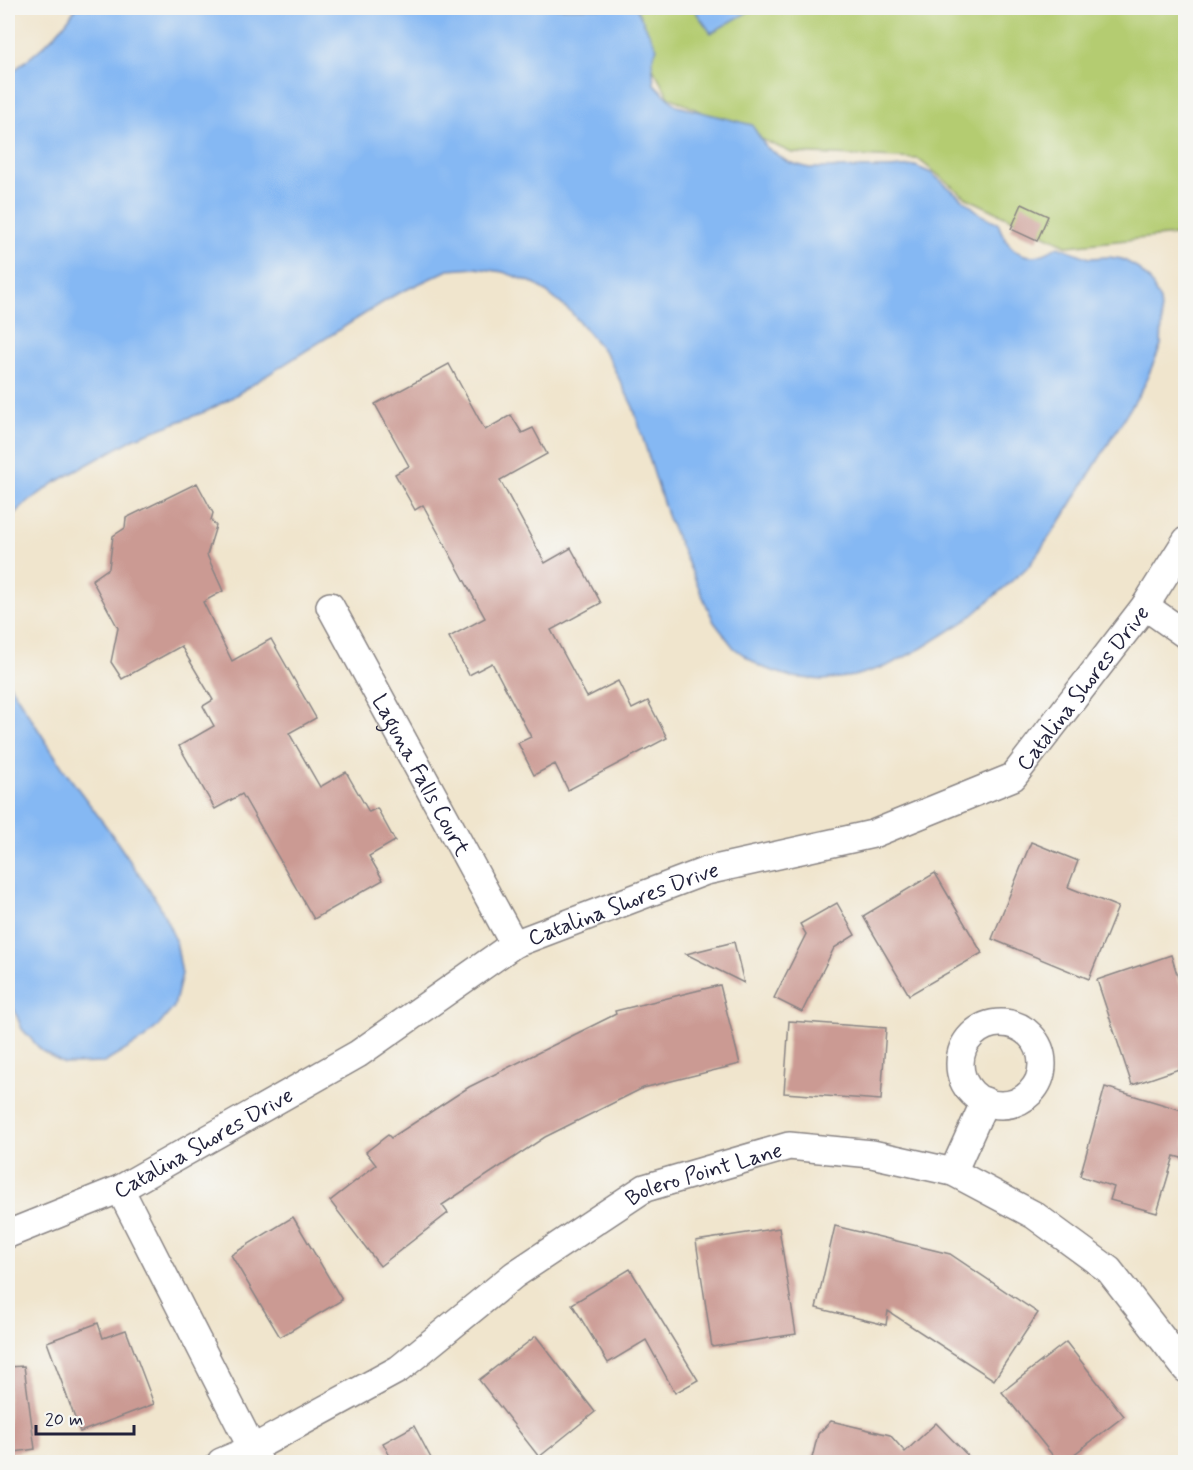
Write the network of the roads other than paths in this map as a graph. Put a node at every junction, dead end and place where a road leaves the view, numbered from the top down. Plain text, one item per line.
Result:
1 (1185, 541) edge
2 (330, 606) dead end
3 (1145, 606) junction
4 (1185, 634) edge
5 (514, 944) junction
6 (984, 1101) dead end
7 (953, 1172) junction
8 (120, 1189) junction
9 (8, 1234) edge
10 (1185, 1369) edge
11 (255, 1456) edge
12 (221, 1462) edge

1 - 3 street, Catalina Shores Drive
2 - 5 street, Laguna Falls Court
3 - 4 street
3 - 5 street, Catalina Shores Drive
5 - 8 street, Catalina Shores Drive
6 - 7 street
7 - 10 street, Bolero Point Lane
7 - 11 street, Bolero Point Lane
8 - 9 street, Catalina Shores Drive
8 - 11 street
11 - 12 street, Bolero Point Lane

